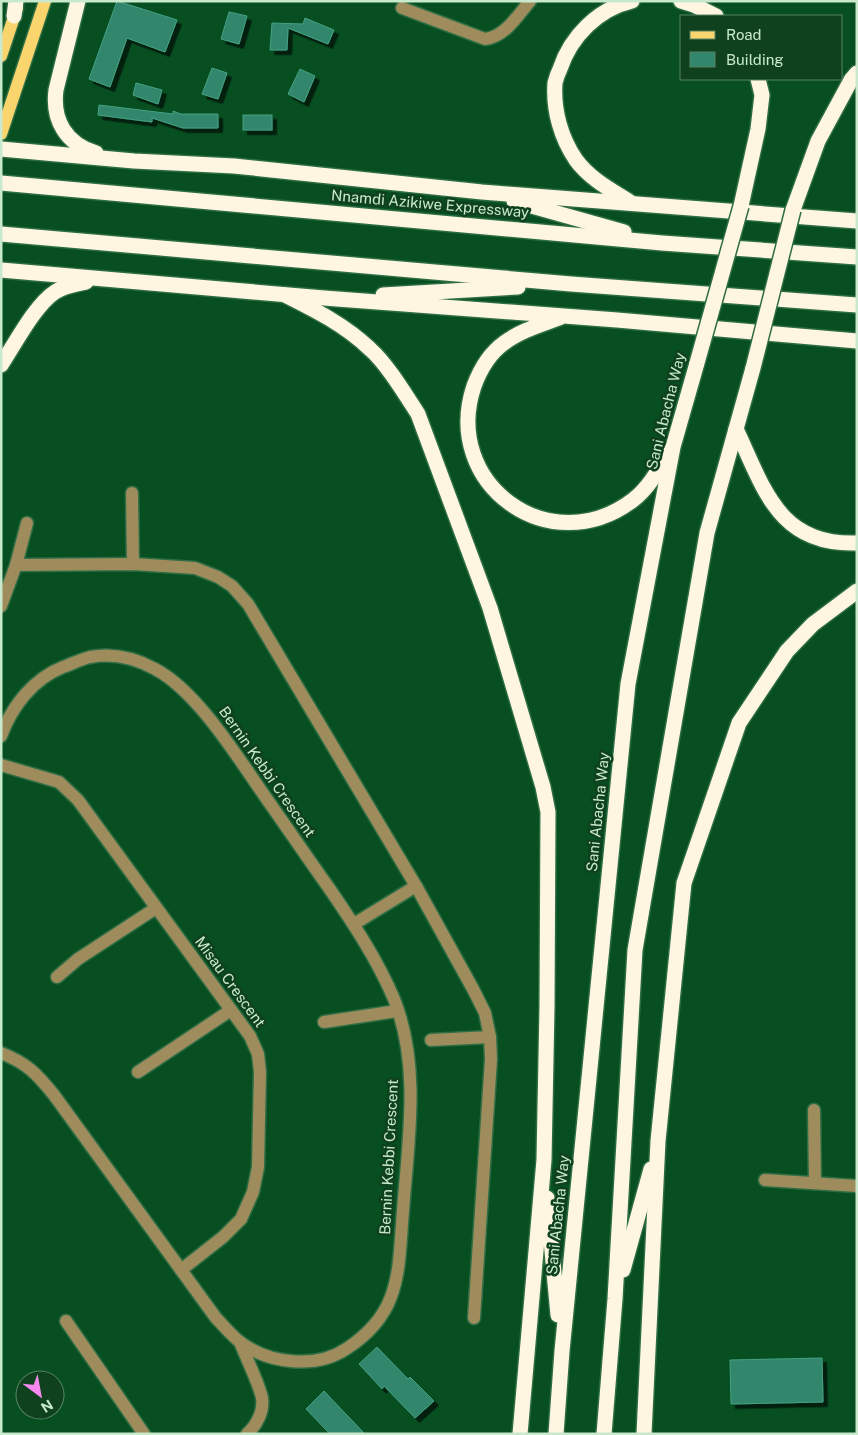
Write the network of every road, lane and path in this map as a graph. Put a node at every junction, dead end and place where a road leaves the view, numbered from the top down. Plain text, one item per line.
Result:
1 (45, 1) edge
2 (78, 1) edge
3 (530, 1) edge
4 (632, 1) edge
5 (681, 1) edge
6 (17, 6) edge
7 (402, 8) dead end
8 (714, 15) edge
9 (1, 56) edge
10 (857, 73) edge
11 (758, 80) edge
12 (1, 134) edge
13 (1, 149) edge
14 (134, 161) junction
15 (1, 183) edge
16 (482, 192) junction
17 (634, 204) junction
18 (857, 221) edge
19 (1, 234) edge
20 (662, 243) junction
21 (857, 257) edge
22 (1, 270) edge
23 (122, 280) junction
24 (571, 284) junction
25 (285, 295) junction
26 (324, 298) junction
27 (857, 305) edge
28 (563, 316) junction
29 (857, 341) edge
30 (1, 365) edge
31 (736, 429) junction
32 (673, 447) junction
33 (132, 493) dead end
34 (27, 523) dead end
35 (857, 542) edge
36 (133, 564) junction
37 (16, 565) junction
38 (857, 591) edge
39 (1, 606) edge
40 (1, 736) edge
41 (1, 765) edge
42 (416, 886) junction
43 (156, 908) junction
44 (354, 924) junction
45 (57, 977) dead end
46 (231, 1010) junction
47 (398, 1011) junction
48 (324, 1022) dead end
49 (490, 1038) junction
50 (431, 1040) dead end
51 (1, 1052) edge
52 (138, 1072) dead end
53 (814, 1110) dead end
54 (658, 1141) junction
55 (544, 1160) junction
56 (765, 1180) dead end
57 (815, 1183) junction
58 (857, 1186) edge
59 (181, 1270) junction
60 (615, 1299) junction
61 (474, 1318) dead end
62 (66, 1321) dead end
63 (240, 1342) junction
64 (562, 1351) junction
65 (144, 1434) edge
66 (247, 1434) edge
67 (520, 1434) edge
68 (556, 1434) edge
69 (604, 1434) edge
70 (644, 1434) edge

1 - 12 main road
2 - 14 highway
3 - 7 street
4 - 17 highway
5 - 8 highway
6 - 9 main road
10 - 31 highway, bridge
11 - 32 highway, Sani Abacha Way, bridge
13 - 14 highway, Nnamdi Azikiwe Expressway
14 - 16 highway, Nnamdi Azikiwe Expressway
15 - 20 highway, Nnamdi Azikiwe Expressway
16 - 17 highway, Nnamdi Azikiwe Expressway
16 - 20 highway
17 - 18 highway, Nnamdi Azikiwe Expressway
19 - 24 highway
20 - 21 highway, Nnamdi Azikiwe Expressway
22 - 23 highway
23 - 25 highway
23 - 30 highway
24 - 26 highway
24 - 27 highway
25 - 26 highway
25 - 55 highway
26 - 28 highway
28 - 29 highway
28 - 32 highway
31 - 35 highway
31 - 60 highway
32 - 64 highway, Sani Abacha Way
33 - 36 street
34 - 37 street
36 - 37 street
36 - 42 street
37 - 39 street
38 - 54 highway
40 - 44 street, Bernin Kebbi Crescent
41 - 43 street, Misau Crescent
42 - 44 street
42 - 49 street
43 - 45 street
43 - 46 street, Misau Crescent
44 - 47 street, Bernin Kebbi Crescent
46 - 52 street
46 - 59 street, Misau Crescent
47 - 48 street
47 - 63 street, Bernin Kebbi Crescent
49 - 50 street
49 - 61 street
51 - 59 street, Bernin Kebbi Crescent
53 - 57 street
54 - 60 highway
54 - 70 highway
55 - 64 highway
55 - 67 highway
56 - 57 street
57 - 58 street
59 - 63 street, Bernin Kebbi Crescent
60 - 69 highway
62 - 65 street
63 - 66 street
64 - 68 highway, Sani Abacha Way

